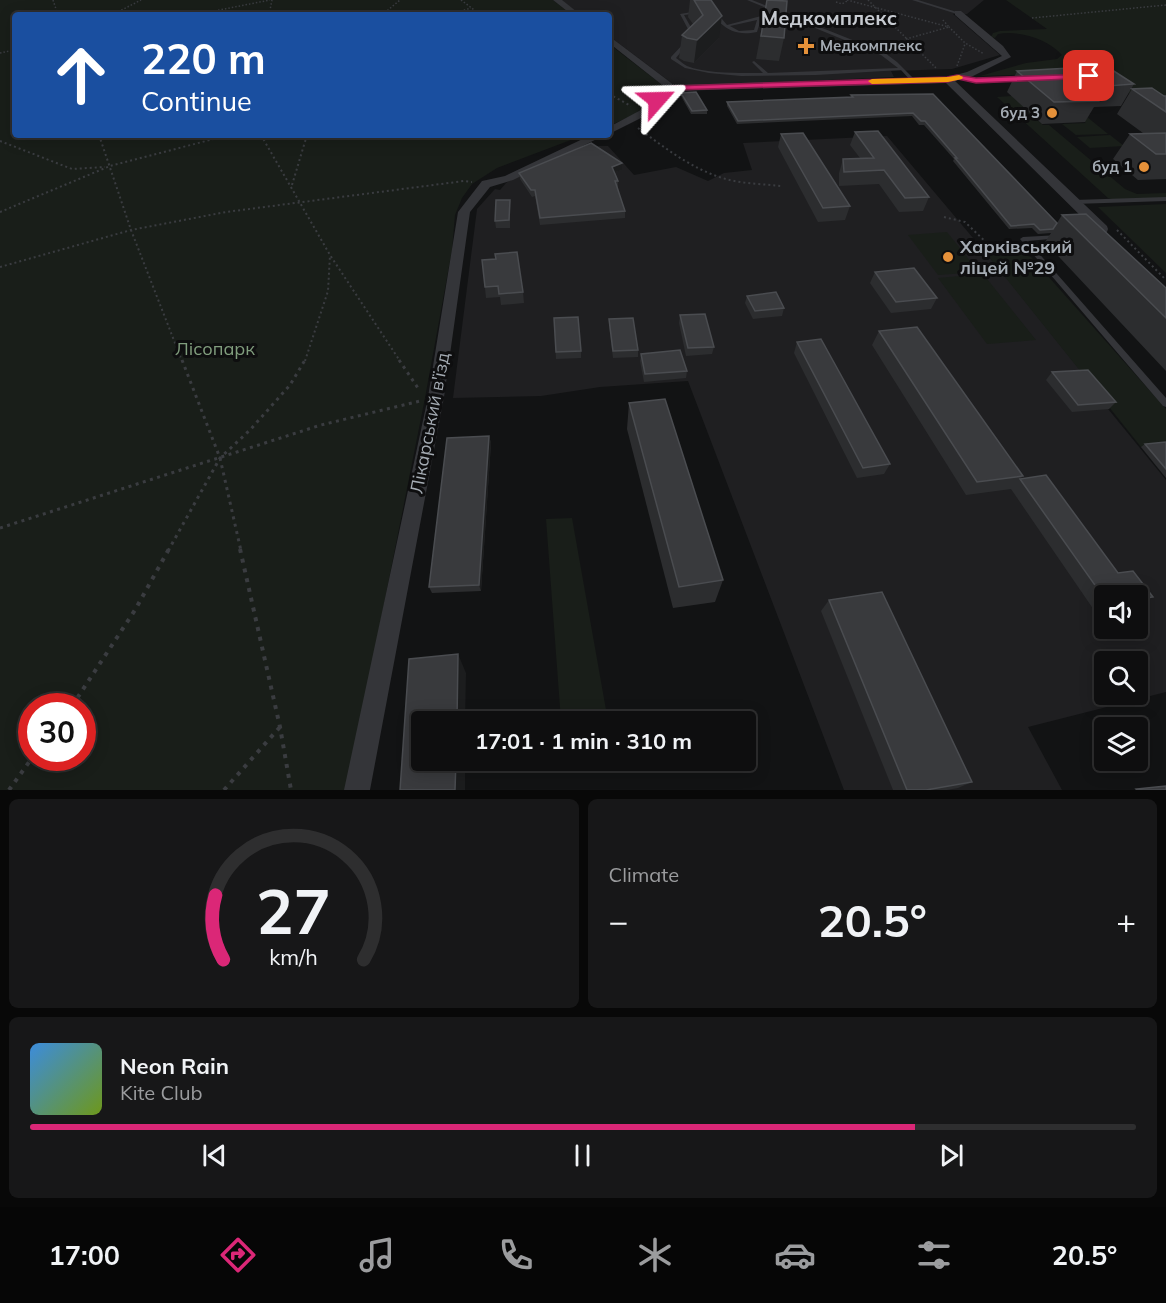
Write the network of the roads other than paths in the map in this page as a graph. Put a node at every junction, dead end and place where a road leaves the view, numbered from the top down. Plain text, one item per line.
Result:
1 (557, 0) edge
2 (704, 0) edge
3 (749, 0) edge
4 (915, 0) edge
5 (944, 0) edge
6 (935, 6) junction
7 (713, 11) junction
8 (573, 12) edge
9 (777, 13) junction
10 (958, 13) joint
11 (759, 18) junction
12 (726, 27) junction
13 (612, 41) edge
14 (754, 62) dead end
15 (899, 69) junction
16 (766, 74) junction
17 (954, 75) junction
18 (1034, 78) edge
19 (913, 80) junction
20 (672, 88) junction
21 (612, 130) edge
22 (594, 138) edge
23 (1166, 199) edge
24 (1074, 202) junction
25 (1109, 229) joint
26 (1094, 235) edge
27 (1068, 237) edge
28 (1166, 404) edge
29 (357, 790) edge

1 - 8 street
2 - 7 lane
3 - 9 lane
4 - 6 lane
5 - 6 lane
6 - 10 lane
7 - 12 lane
7 - 16 lane
9 - 11 lane
9 - 15 lane
10 - 17 street
11 - 12 lane
11 - 12 lane
13 - 20 street
14 - 16 lane
15 - 16 lane
15 - 19 lane
17 - 18 lane
17 - 19 street
17 - 24 street
19 - 20 street
20 - 21 street
22 - 29 street, Лікарський в'їзд
23 - 24 lane
24 - 25 street
25 - 26 lane
27 - 28 lane

